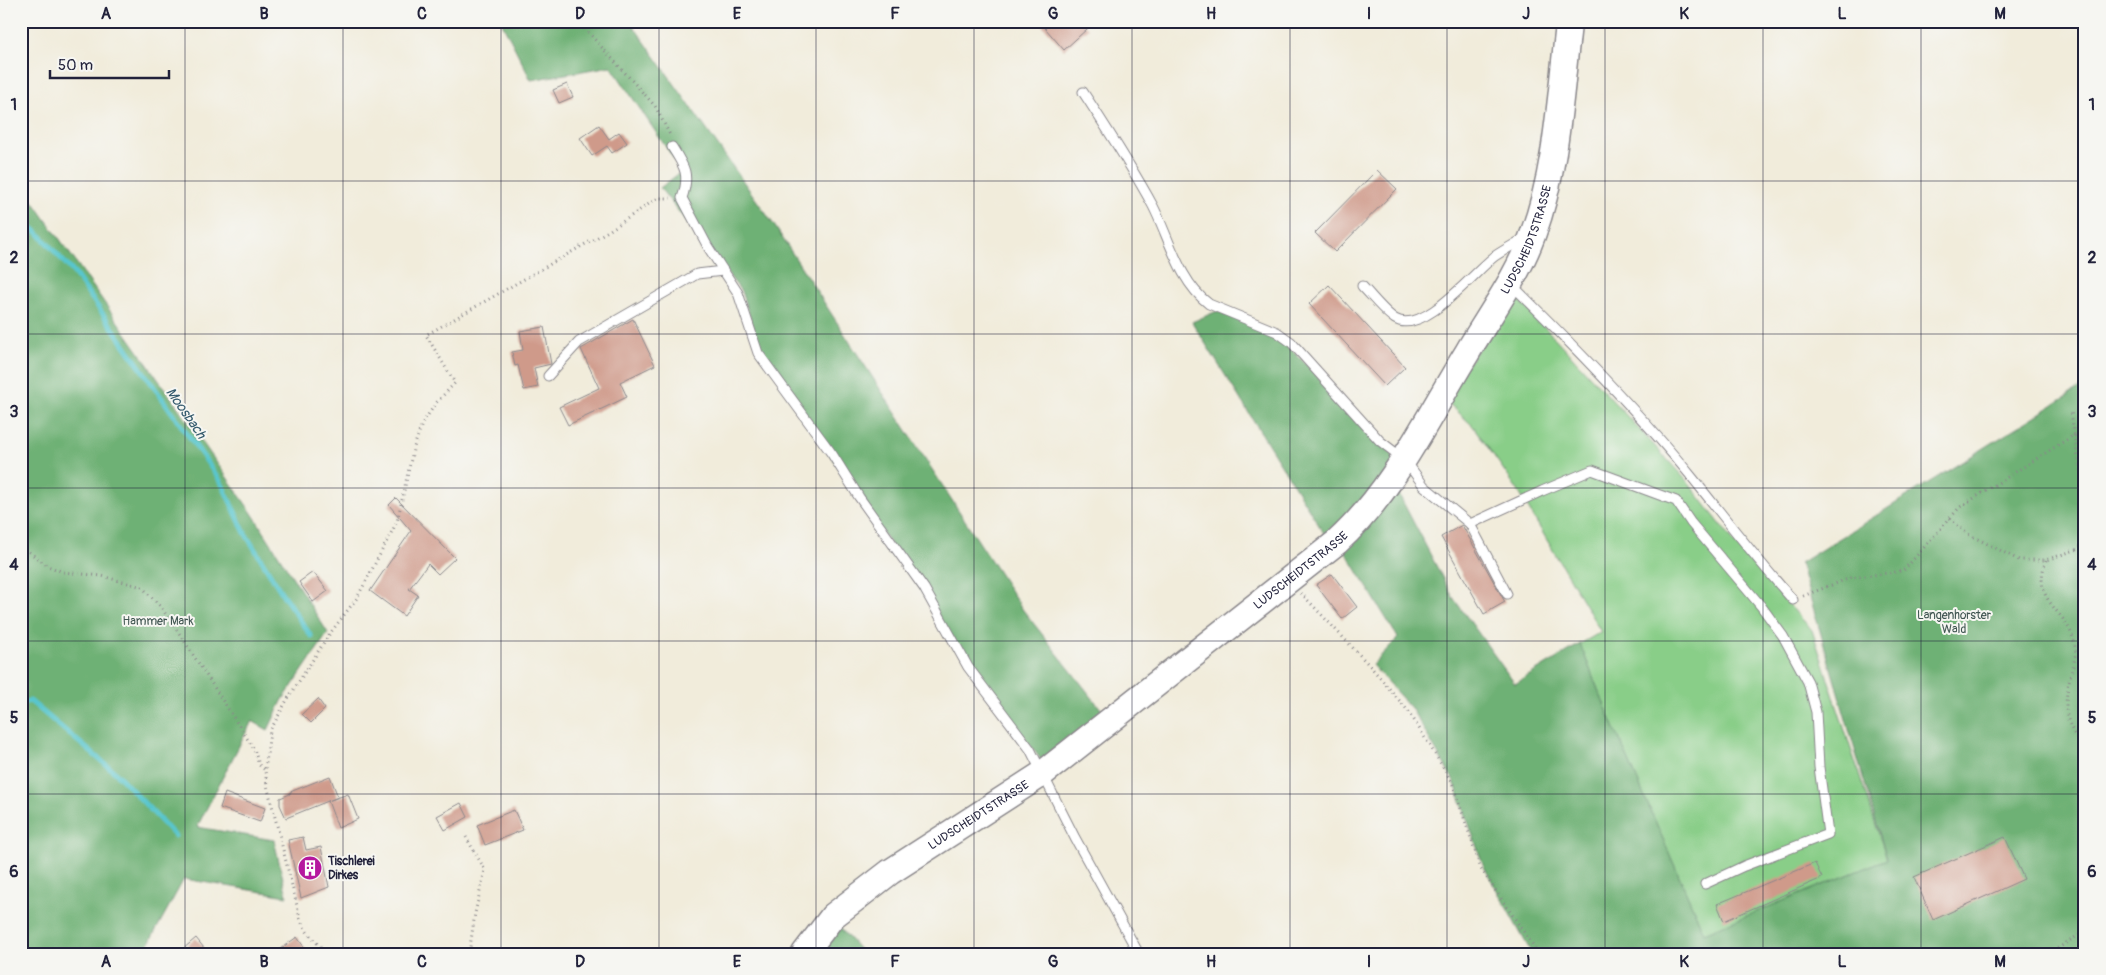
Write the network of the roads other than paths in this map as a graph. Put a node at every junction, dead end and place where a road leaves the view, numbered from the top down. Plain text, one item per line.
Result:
1 (1570, 21) edge
2 (1083, 92) dead end
3 (672, 147) road end
4 (1534, 233) junction
5 (723, 271) junction
6 (1510, 283) junction
7 (1362, 286) dead end
8 (548, 376) dead end
9 (1405, 460) junction
10 (1470, 524) junction
11 (1507, 594) dead end
12 (1793, 600) road end
13 (1042, 774) junction
14 (1705, 884) dead end
15 (804, 954) edge
16 (1139, 954) edge

1 - 4 street, LUDSCHEIDTSTRASSE
2 - 9 lane
3 - 5 lane
4 - 6 street, LUDSCHEIDTSTRASSE
4 - 7 lane
5 - 8 lane
5 - 13 lane
6 - 9 street, LUDSCHEIDTSTRASSE
6 - 12 lane
9 - 10 lane
9 - 13 street, LUDSCHEIDTSTRASSE
10 - 11 lane
10 - 14 lane
13 - 15 street, LUDSCHEIDTSTRASSE
13 - 16 lane

